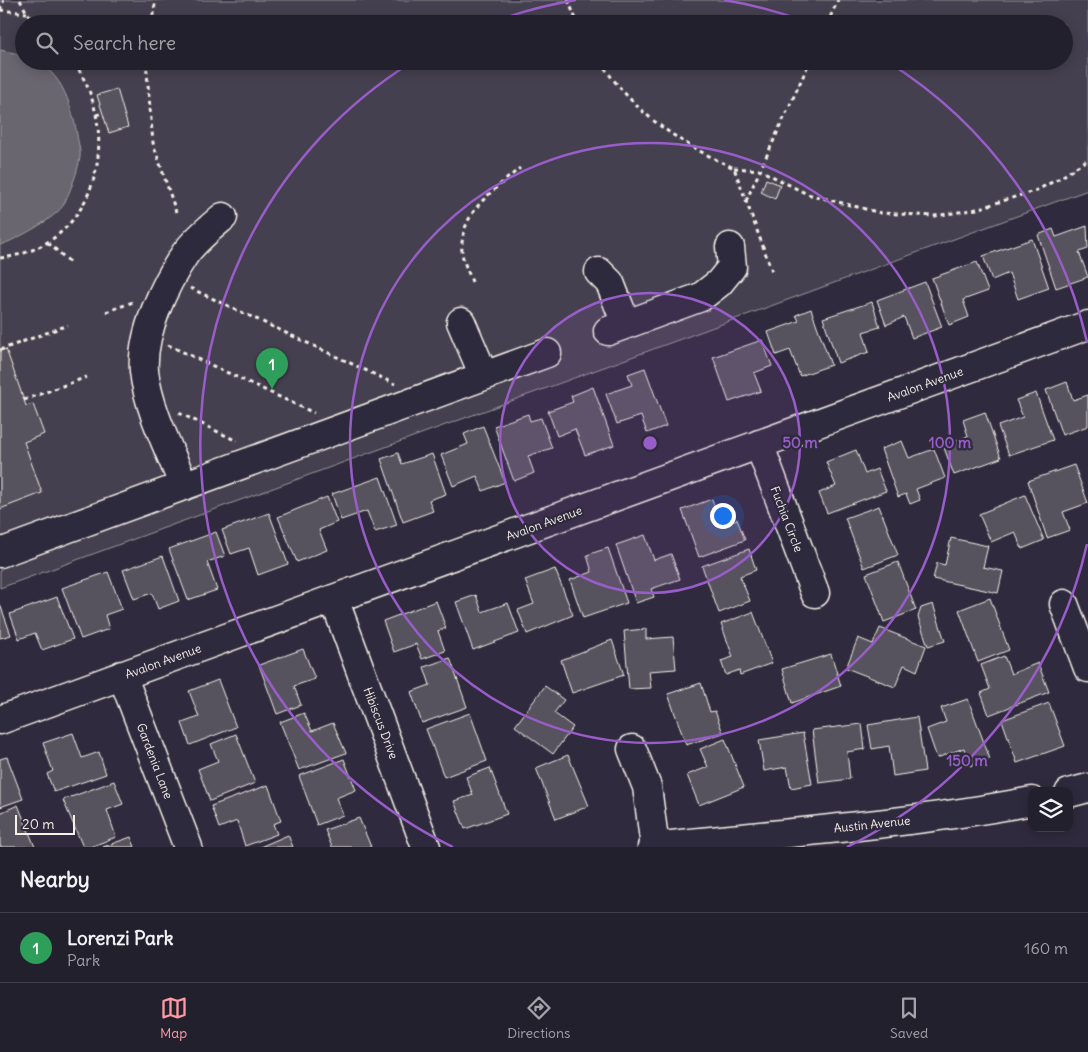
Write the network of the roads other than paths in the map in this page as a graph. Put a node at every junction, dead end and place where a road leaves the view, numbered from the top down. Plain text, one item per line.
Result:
1 (223, 216) dead end
2 (730, 248) dead end
3 (599, 272) dead end
4 (461, 322) dead end
5 (1088, 325) edge
6 (547, 353) dead end
7 (484, 376) junction
8 (759, 444) junction
9 (184, 486) junction
10 (0, 552) edge
11 (815, 593) dead end
12 (334, 599) junction
13 (1064, 604) dead end
14 (1088, 668) edge
15 (122, 676) junction
16 (0, 720) edge
17 (632, 749) dead end
18 (1088, 788) edge
19 (1073, 792) edge
20 (1028, 802) edge
21 (188, 847) edge
22 (426, 847) edge
23 (654, 847) edge

1 - 9 street
2 - 3 street
4 - 7 street
5 - 8 street, Avalon Avenue
6 - 7 street
7 - 9 street
8 - 11 street, Fuchia Circle
8 - 12 street, Avalon Avenue
9 - 10 street
12 - 15 street, Avalon Avenue
12 - 22 street, Hibiscus Drive
13 - 14 street
15 - 16 street, Avalon Avenue
15 - 21 street, Gardenia Lane
17 - 23 street
18 - 19 street
20 - 23 street, Austin Avenue

